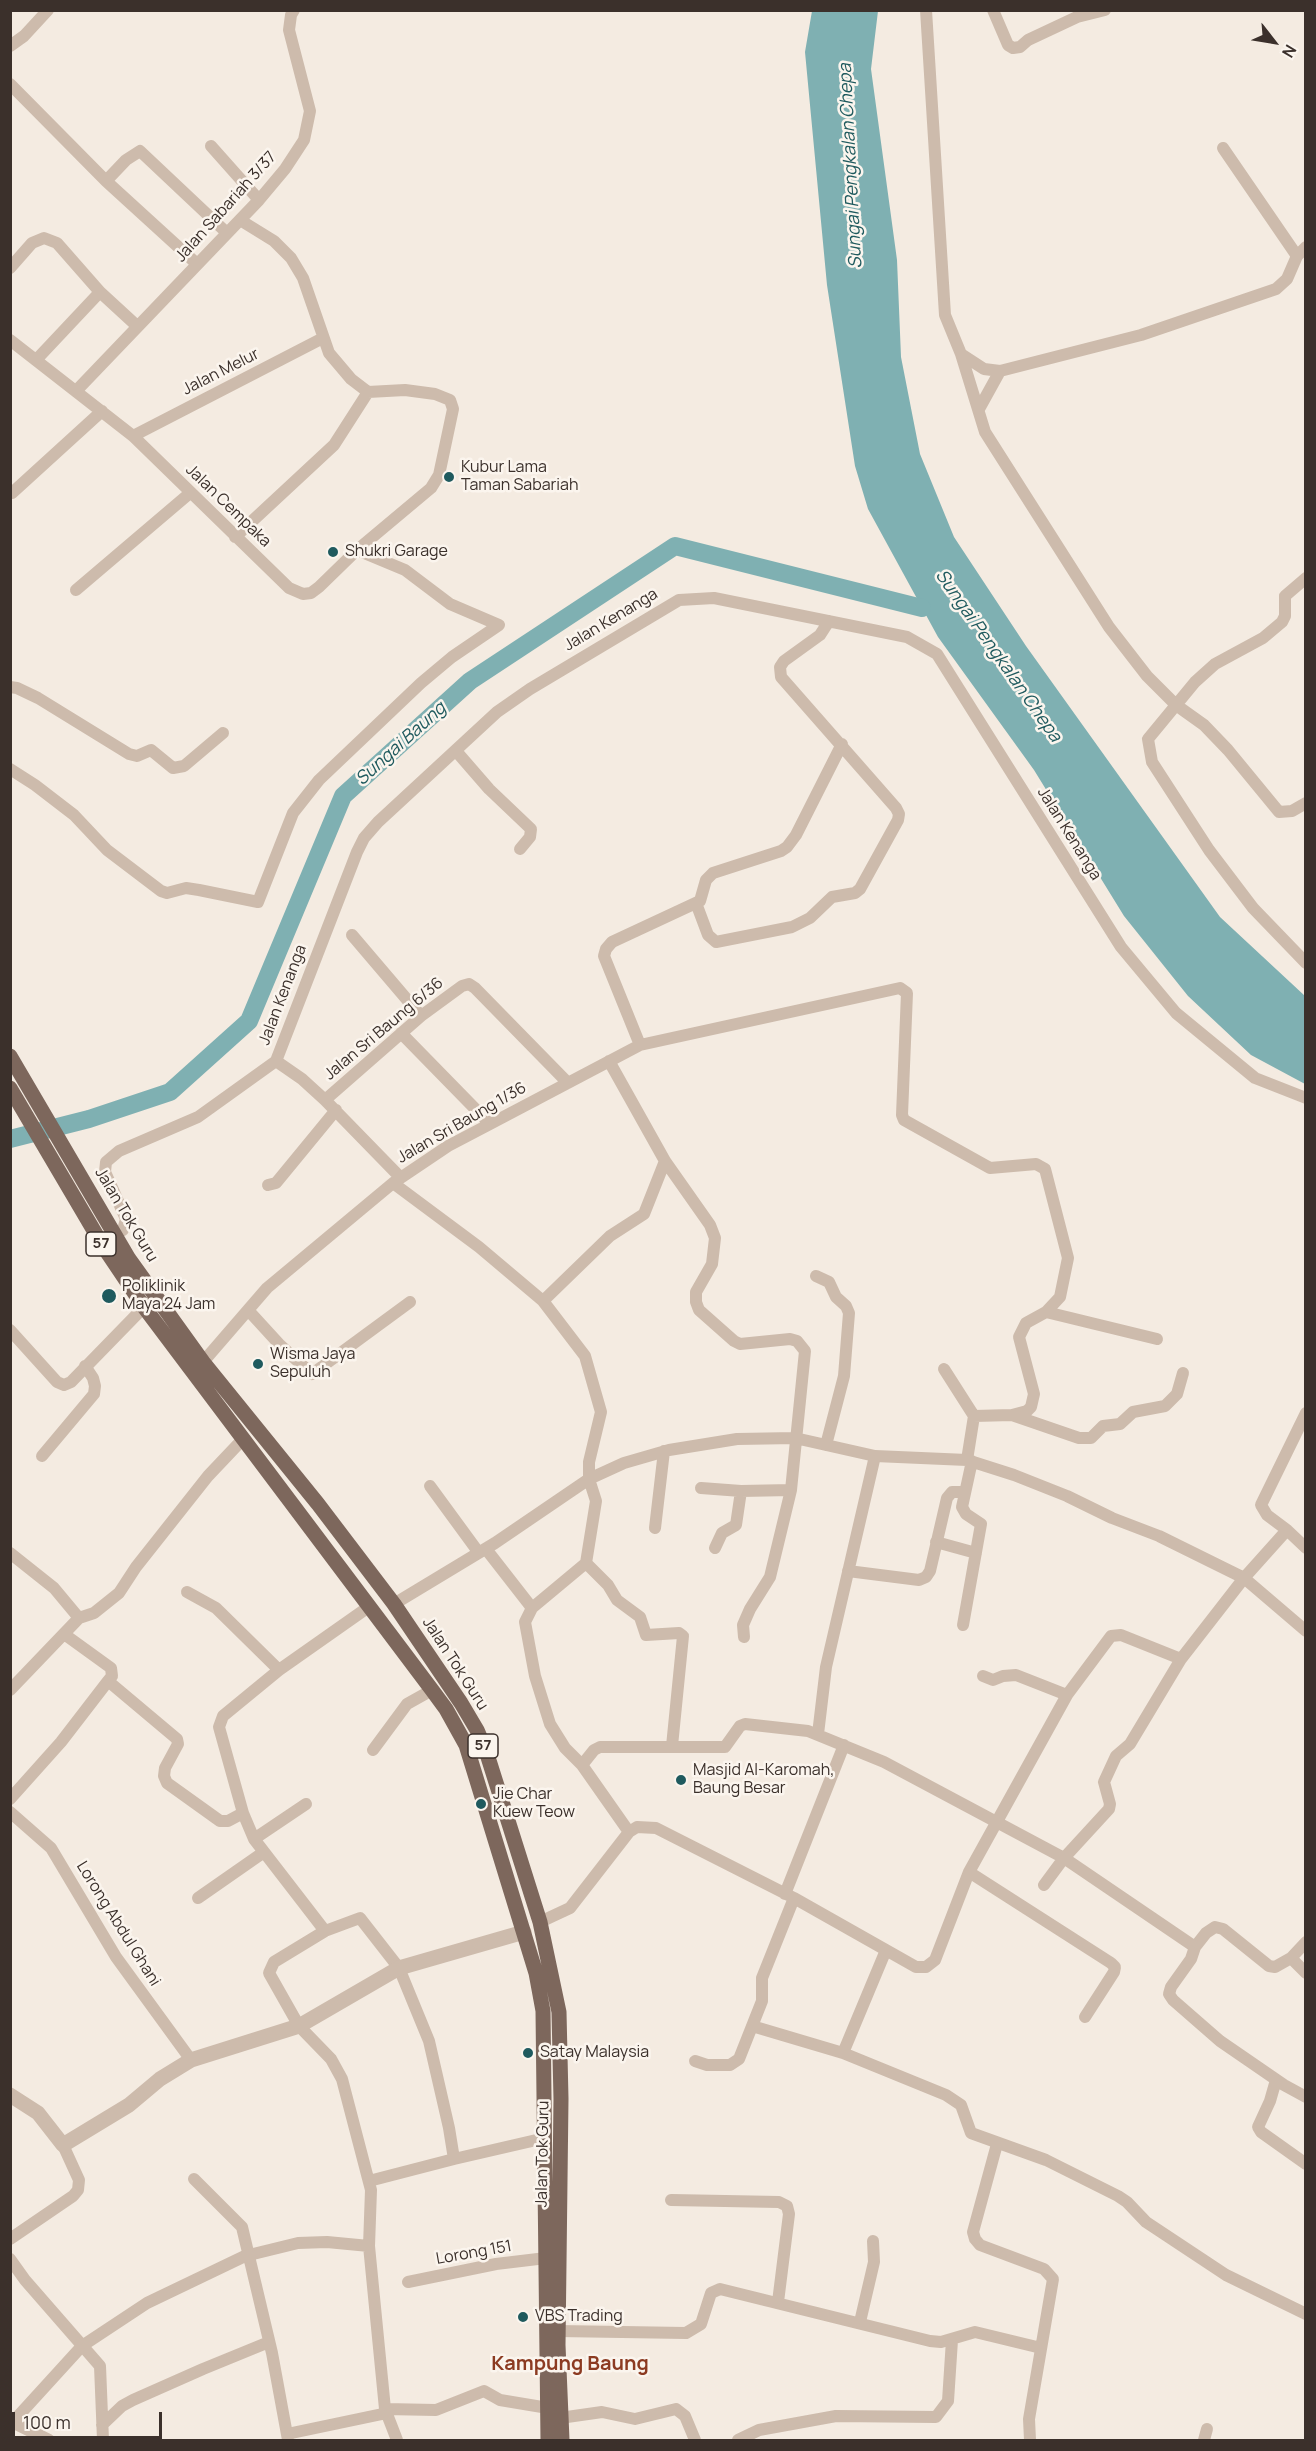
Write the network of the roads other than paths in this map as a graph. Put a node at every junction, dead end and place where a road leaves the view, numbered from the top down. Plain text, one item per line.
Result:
1 (48, 10) edge
2 (294, 10) edge
3 (926, 10) edge
4 (993, 10) edge
5 (1105, 10) edge
6 (10, 46) edge
7 (10, 84) edge
8 (211, 146) dead end
9 (1222, 147) dead end
10 (105, 181) junction
11 (260, 200) junction
12 (240, 220) junction
13 (227, 233) junction
14 (1301, 252) edge
15 (197, 264) junction
16 (10, 268) edge
17 (100, 291) junction
18 (137, 326) junction
19 (323, 338) junction
20 (10, 340) edge
21 (961, 354) junction
22 (37, 359) junction
23 (1000, 371) junction
24 (77, 390) junction
25 (368, 392) junction
26 (979, 409) junction
27 (102, 411) junction
28 (133, 436) junction
29 (190, 492) junction
30 (12, 493) dead end
31 (235, 537) junction
32 (357, 550) junction
33 (1305, 578) edge
34 (76, 590) dead end
35 (829, 621) junction
36 (10, 687) edge
37 (1176, 705) junction
38 (223, 734) dead end
39 (842, 744) junction
40 (456, 751) junction
41 (10, 769) edge
42 (1305, 803) edge
43 (520, 849) dead end
44 (696, 903) junction
45 (352, 935) dead end
46 (1299, 952) edge
47 (1305, 963) edge
48 (422, 1016) junction
49 (401, 1033) junction
50 (640, 1046) junction
51 (10, 1056) edge
52 (276, 1061) junction
53 (609, 1061) junction
54 (568, 1083) junction
55 (14, 1094) edge
56 (1305, 1098) edge
57 (326, 1100) junction
58 (336, 1110) junction
59 (490, 1124) junction
60 (666, 1161) junction
61 (396, 1180) junction
62 (268, 1185) dead end
63 (112, 1234) junction
64 (816, 1276) dead end
65 (543, 1300) junction
66 (410, 1302) dead end
67 (144, 1307) junction
68 (248, 1310) junction
69 (1046, 1312) junction
70 (10, 1330) edge
71 (1157, 1339) dead end
72 (203, 1362) junction
73 (85, 1366) junction
74 (944, 1369) dead end
75 (1183, 1373) dead end
76 (1305, 1413) edge
77 (1012, 1415) junction
78 (974, 1416) junction
79 (244, 1438) junction
80 (795, 1438) junction
81 (826, 1445) junction
82 (664, 1451) junction
83 (42, 1456) dead end
84 (875, 1456) junction
85 (970, 1460) junction
86 (589, 1479) junction
87 (430, 1486) dead end
88 (701, 1488) dead end
89 (791, 1490) junction
90 (741, 1491) junction
91 (965, 1492) junction
92 (655, 1528) dead end
93 (1287, 1530) junction
94 (936, 1542) junction
95 (715, 1548) dead end
96 (1305, 1548) edge
97 (483, 1551) junction
98 (10, 1553) edge
99 (976, 1553) junction
100 (585, 1563) junction
101 (367, 1571) junction
102 (848, 1571) junction
103 (1244, 1578) junction
104 (352, 1582) junction
105 (188, 1592) dead end
106 (394, 1604) junction
107 (370, 1606) junction
108 (532, 1608) junction
109 (79, 1618) junction
110 (963, 1625) dead end
111 (1305, 1631) edge
112 (64, 1634) junction
113 (744, 1637) dead end
114 (1180, 1659) junction
115 (279, 1670) junction
116 (983, 1676) dead end
117 (108, 1681) junction
118 (10, 1690) edge
119 (432, 1690) junction
120 (1067, 1695) junction
121 (818, 1734) junction
122 (844, 1745) junction
123 (672, 1746) junction
124 (373, 1750) dead end
125 (582, 1765) junction
126 (10, 1799) edge
127 (306, 1804) dead end
128 (10, 1812) edge
129 (243, 1813) junction
130 (998, 1820) junction
131 (630, 1832) junction
132 (254, 1839) junction
133 (264, 1852) junction
134 (1065, 1858) junction
135 (969, 1872) junction
136 (1044, 1885) dead end
137 (790, 1896) junction
138 (198, 1898) dead end
139 (540, 1922) junction
140 (325, 1931) junction
141 (524, 1932) junction
142 (1305, 1942) edge
143 (1195, 1947) junction
144 (886, 1950) junction
145 (1291, 1958) junction
146 (399, 1968) junction
147 (1305, 1973) edge
148 (1085, 2017) dead end
149 (299, 2026) junction
150 (752, 2026) junction
151 (843, 2053) junction
152 (191, 2061) junction
153 (695, 2061) dead end
154 (1276, 2080) junction
155 (10, 2096) edge
156 (1305, 2097) edge
157 (545, 2138) junction
158 (997, 2144) junction
159 (63, 2145) junction
160 (454, 2159) junction
161 (1305, 2164) edge
162 (194, 2179) dead end
163 (369, 2181) junction
164 (672, 2200) dead end
165 (10, 2238) edge
166 (873, 2241) dead end
167 (369, 2246) junction
168 (249, 2255) junction
169 (546, 2258) junction
170 (10, 2259) edge
171 (408, 2282) dead end
172 (778, 2302) junction
173 (1305, 2314) edge
174 (860, 2322) junction
175 (558, 2331) junction
176 (952, 2340) junction
177 (269, 2342) junction
178 (82, 2346) junction
179 (1041, 2348) junction
180 (386, 2411) junction
181 (554, 2413) junction
182 (12, 2424) edge
183 (102, 2425) junction
184 (287, 2437) edge
185 (49, 2440) edge
186 (103, 2440) edge
187 (396, 2440) edge
188 (548, 2440) edge
189 (562, 2440) edge
190 (695, 2440) edge
191 (738, 2440) edge
192 (1030, 2440) edge

1 - 6 street
2 - 11 street, Jalan Sabariah 3/37
3 - 21 street
4 - 5 street
7 - 10 street
8 - 11 street
9 - 14 street
10 - 13 street
10 - 15 street
11 - 12 street, Jalan Sabariah 3/37
12 - 13 street, Jalan Sabariah 3/37
12 - 19 street
13 - 15 street, Jalan Sabariah 3/37
14 - 23 street
15 - 18 street, Jalan Sabariah 3/37
16 - 17 street
17 - 18 street
17 - 22 street
18 - 24 street, Jalan Sabariah 3/37
19 - 25 street
19 - 28 street, Jalan Melur
20 - 22 street, Jalan Cempaka
21 - 23 street
21 - 26 street
22 - 24 street, Jalan Cempaka
23 - 26 street
24 - 27 street, Jalan Cempaka
25 - 31 street
25 - 32 street
26 - 37 street
27 - 28 street, Jalan Cempaka
27 - 30 street
28 - 29 street, Jalan Cempaka
29 - 31 street, Jalan Cempaka
29 - 34 street
31 - 32 street, Jalan Cempaka
32 - 41 street
33 - 37 street
35 - 39 street
35 - 40 street, Jalan Kenanga
35 - 56 street, Jalan Kenanga
36 - 38 street
37 - 42 street
37 - 46 street
39 - 44 street
39 - 44 street
40 - 43 street
40 - 52 street, Jalan Kenanga
44 - 50 street
45 - 48 street
46 - 47 street
48 - 49 street, Jalan Sri Baung 6/36
48 - 54 street, Jalan Sri Baung 6/36
49 - 57 street, Jalan Sri Baung 6/36
49 - 59 street
50 - 53 street, Jalan Sri Baung 1/36
50 - 69 street, Jalan Sri Baung 1/36
51 - 63 main road, Jalan Tok Guru / 57
52 - 57 street
52 - 63 street, Jalan Kenanga
53 - 54 street, Jalan Sri Baung 1/36
53 - 60 street
54 - 59 street, Jalan Sri Baung 1/36
55 - 67 main road, Jalan Tok Guru / 57
57 - 58 street
58 - 61 street
58 - 62 street
59 - 61 street, Jalan Sri Baung 1/36
60 - 65 street
60 - 80 street
61 - 65 street
61 - 68 street, Jalan Sri Baung 1/36
63 - 72 main road, Jalan Tok Guru / 57
64 - 81 street
65 - 86 street
66 - 68 street
67 - 73 street
67 - 79 main road, Jalan Tok Guru / 57
68 - 72 street, Jalan Sri Baung 1/36
69 - 71 street
69 - 77 street
70 - 73 street
72 - 101 main road, Jalan Tok Guru / 57
73 - 83 street
74 - 78 street
75 - 77 street
76 - 93 street
77 - 78 street
78 - 85 street
79 - 104 main road, Jalan Tok Guru / 57
79 - 109 street
80 - 81 street
80 - 82 street
80 - 89 street
81 - 84 street
82 - 86 street
82 - 92 street
84 - 85 street
84 - 102 street
85 - 91 street
85 - 103 street
86 - 97 street
86 - 100 street
87 - 97 street
88 - 90 street
89 - 90 street
89 - 113 street
90 - 95 street
91 - 94 street
91 - 99 street
93 - 96 street
93 - 103 street
94 - 99 street
94 - 102 street
97 - 106 street
97 - 108 street
98 - 109 street
99 - 110 street
100 - 108 street
100 - 123 street
101 - 104 main road
101 - 106 main road, Jalan Tok Guru / 57
102 - 121 street
103 - 111 street
103 - 114 street
104 - 107 main road, Jalan Tok Guru / 57
105 - 115 street
106 - 139 main road, Jalan Tok Guru / 57
107 - 115 street
107 - 119 main road, Jalan Tok Guru / 57
108 - 125 street
109 - 112 street
112 - 117 street
112 - 118 street
114 - 120 street
114 - 134 street
115 - 129 street
116 - 120 street
117 - 126 street
117 - 129 street
119 - 124 street
119 - 141 main road, Jalan Tok Guru / 57
120 - 130 street
121 - 122 street
121 - 123 street
122 - 130 street
122 - 137 street
123 - 125 street
125 - 131 street
127 - 132 street
128 - 152 street, Lorong Abdul Ghani
129 - 132 street
130 - 134 street
130 - 135 street
131 - 137 street
131 - 139 street
132 - 133 street
133 - 138 street
133 - 140 street
134 - 136 street
134 - 143 street
135 - 144 street
135 - 148 street
137 - 144 street
137 - 150 street
139 - 175 main road, Jalan Tok Guru / 57
140 - 146 street
140 - 149 street
141 - 146 street
141 - 157 main road, Jalan Tok Guru / 57
142 - 145 street
143 - 145 street
143 - 154 street
144 - 151 street
145 - 147 street
146 - 149 street
146 - 160 street
149 - 152 street
149 - 163 street
150 - 151 street
150 - 153 street
151 - 158 street
152 - 159 street
154 - 156 street
154 - 161 street
155 - 159 street
157 - 160 street
157 - 169 main road, Jalan Tok Guru / 57
158 - 173 street
158 - 179 street
159 - 165 street
160 - 163 street
162 - 168 street
163 - 167 street
164 - 172 street
166 - 174 street
167 - 168 street
167 - 180 street
168 - 177 street
168 - 178 street
169 - 171 street, Lorong 151
169 - 181 main road, Jalan Tok Guru / 57
170 - 178 street
172 - 174 street
172 - 175 street
174 - 176 street
175 - 181 main road, Jalan Tok Guru / 57
176 - 179 street
176 - 191 street
177 - 183 street
177 - 184 street
178 - 182 street
178 - 183 street
179 - 192 street
180 - 181 street
180 - 184 street
180 - 187 street
181 - 188 main road, Jalan Tok Guru / 57
181 - 189 main road, Jalan Tok Guru / 57
181 - 190 street
182 - 185 street
183 - 186 street

